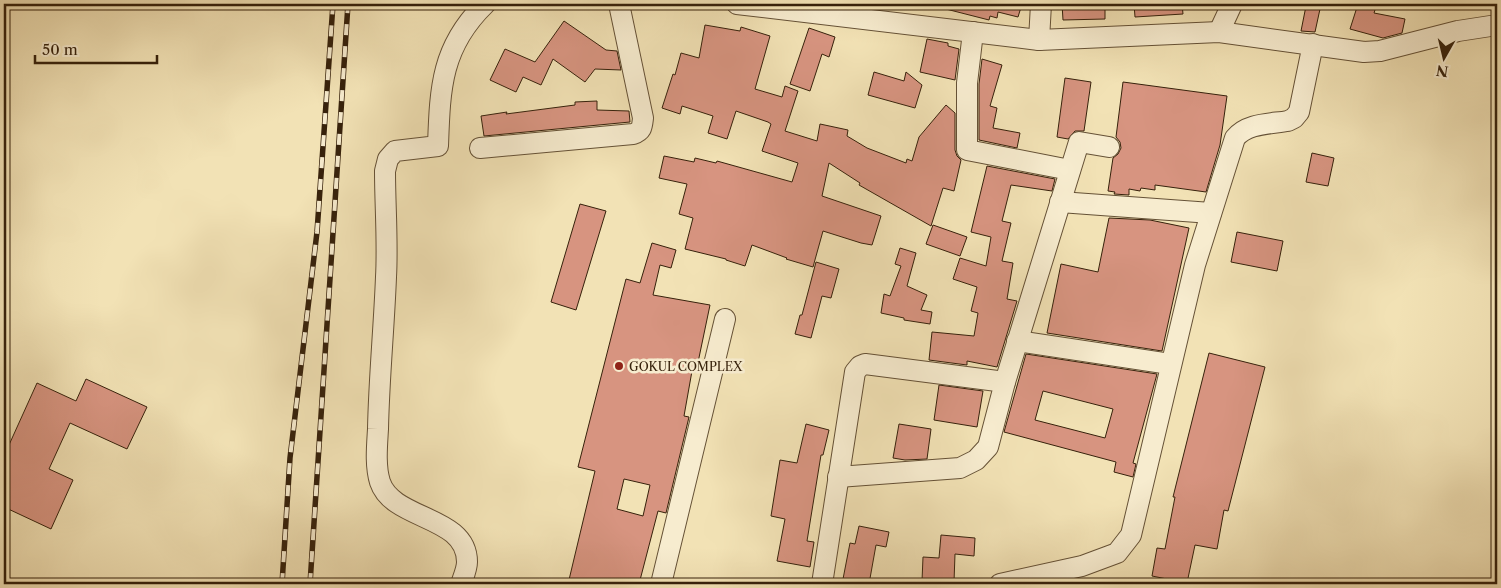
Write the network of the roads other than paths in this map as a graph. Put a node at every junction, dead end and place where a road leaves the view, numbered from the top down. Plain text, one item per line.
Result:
1 (485, 4) edge
2 (619, 4) edge
3 (737, 4) edge
4 (1041, 4) edge
5 (1232, 4) edge
6 (831, 9) edge
7 (1497, 25) edge
8 (973, 32) junction
9 (1219, 32) junction
10 (1040, 40) junction
11 (1313, 44) junction
12 (1109, 147) dead end
13 (480, 148) dead end
14 (1070, 170) junction
15 (1060, 202) junction
16 (1211, 213) junction
17 (725, 320) dead end
18 (1017, 341) junction
19 (1170, 364) junction
20 (1005, 382) junction
21 (838, 477) junction
22 (461, 584) edge
23 (661, 584) edge
24 (822, 584) edge
25 (1000, 584) edge

1 - 22 street
2 - 13 street
3 - 6 street
4 - 10 street
5 - 9 street
6 - 8 street
7 - 11 street
8 - 10 street
8 - 14 street
9 - 10 street
9 - 11 street
11 - 16 street
12 - 14 street
14 - 15 street
15 - 16 street
15 - 18 street
16 - 19 street
17 - 23 street
18 - 19 street
18 - 20 street
19 - 25 street
20 - 21 street
20 - 21 street
21 - 24 street

